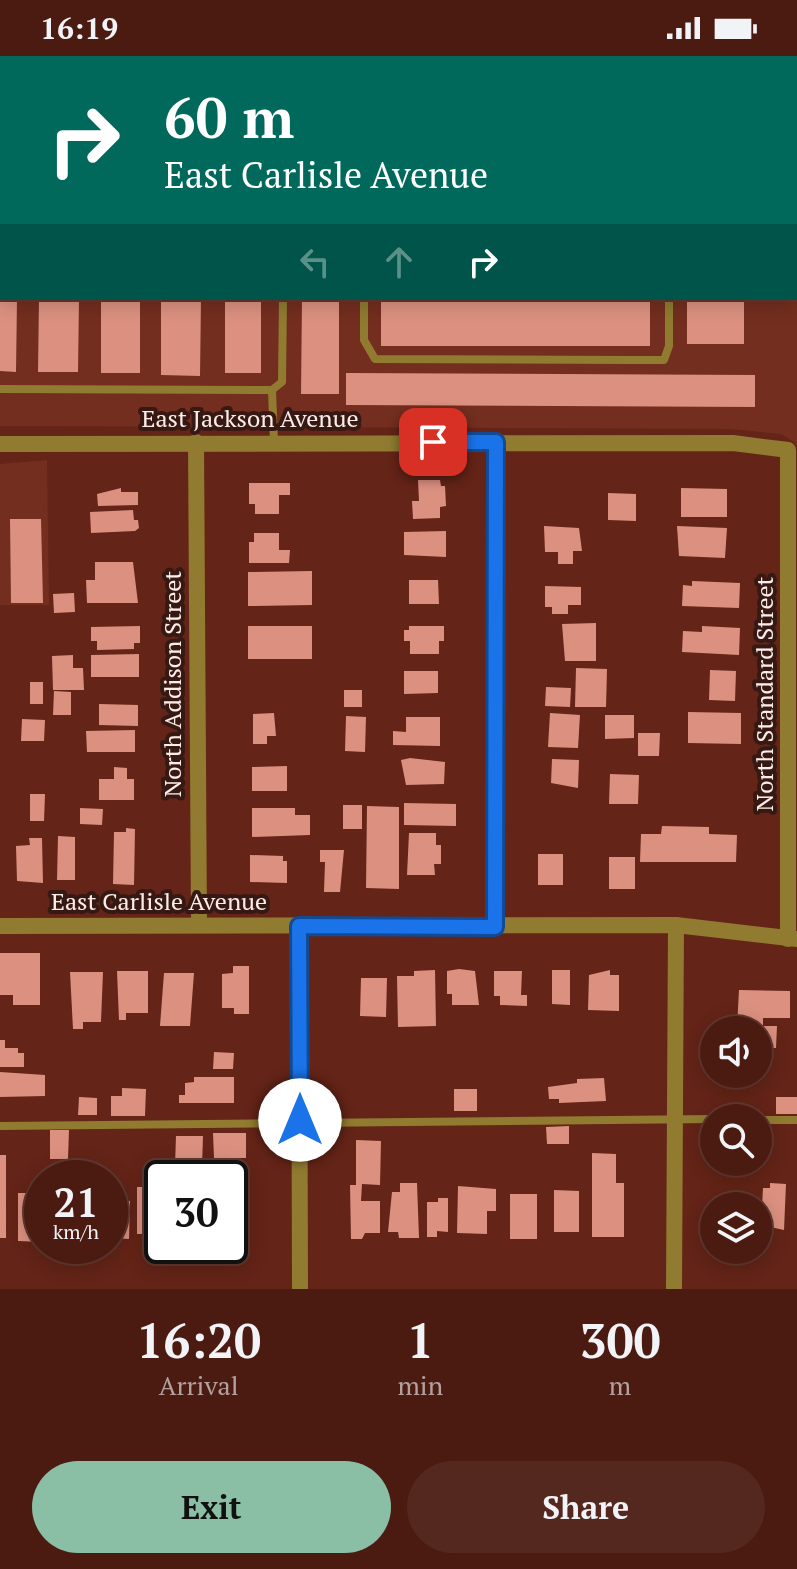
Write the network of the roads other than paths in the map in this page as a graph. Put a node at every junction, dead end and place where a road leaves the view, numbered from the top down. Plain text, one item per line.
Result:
1 (283, 300) edge
2 (364, 300) edge
3 (669, 300) edge
4 (0, 389) edge
5 (272, 390) junction
6 (196, 442) junction
7 (274, 442) junction
8 (496, 442) junction
9 (0, 444) edge
10 (788, 450) joint
11 (793, 587) edge
12 (199, 925) junction
13 (676, 925) junction
14 (0, 926) edge
15 (299, 926) junction
16 (495, 927) junction
17 (792, 939) edge
18 (675, 1118) junction
19 (700, 1119) edge
20 (300, 1120) junction
21 (772, 1120) edge
22 (797, 1120) edge
23 (0, 1126) edge
24 (300, 1289) edge
25 (674, 1289) edge

1 - 5 lane
2 - 3 lane
4 - 5 lane
5 - 7 lane
6 - 7 street, East Jackson Avenue
6 - 9 street, East Jackson Avenue
6 - 12 street, North Addison Street
7 - 8 street, East Jackson Avenue
8 - 10 street, East Jackson Avenue
8 - 16 street
10 - 11 street, North Standard Street
11 - 17 street, North Standard Street
12 - 14 street, East Carlisle Avenue
12 - 15 street, East Carlisle Avenue
13 - 16 street, East Carlisle Avenue
13 - 17 street, East Carlisle Avenue
13 - 18 street
15 - 16 street, East Carlisle Avenue
15 - 20 street
18 - 19 lane
18 - 20 lane
18 - 25 street
20 - 23 lane
20 - 24 street
21 - 22 lane

